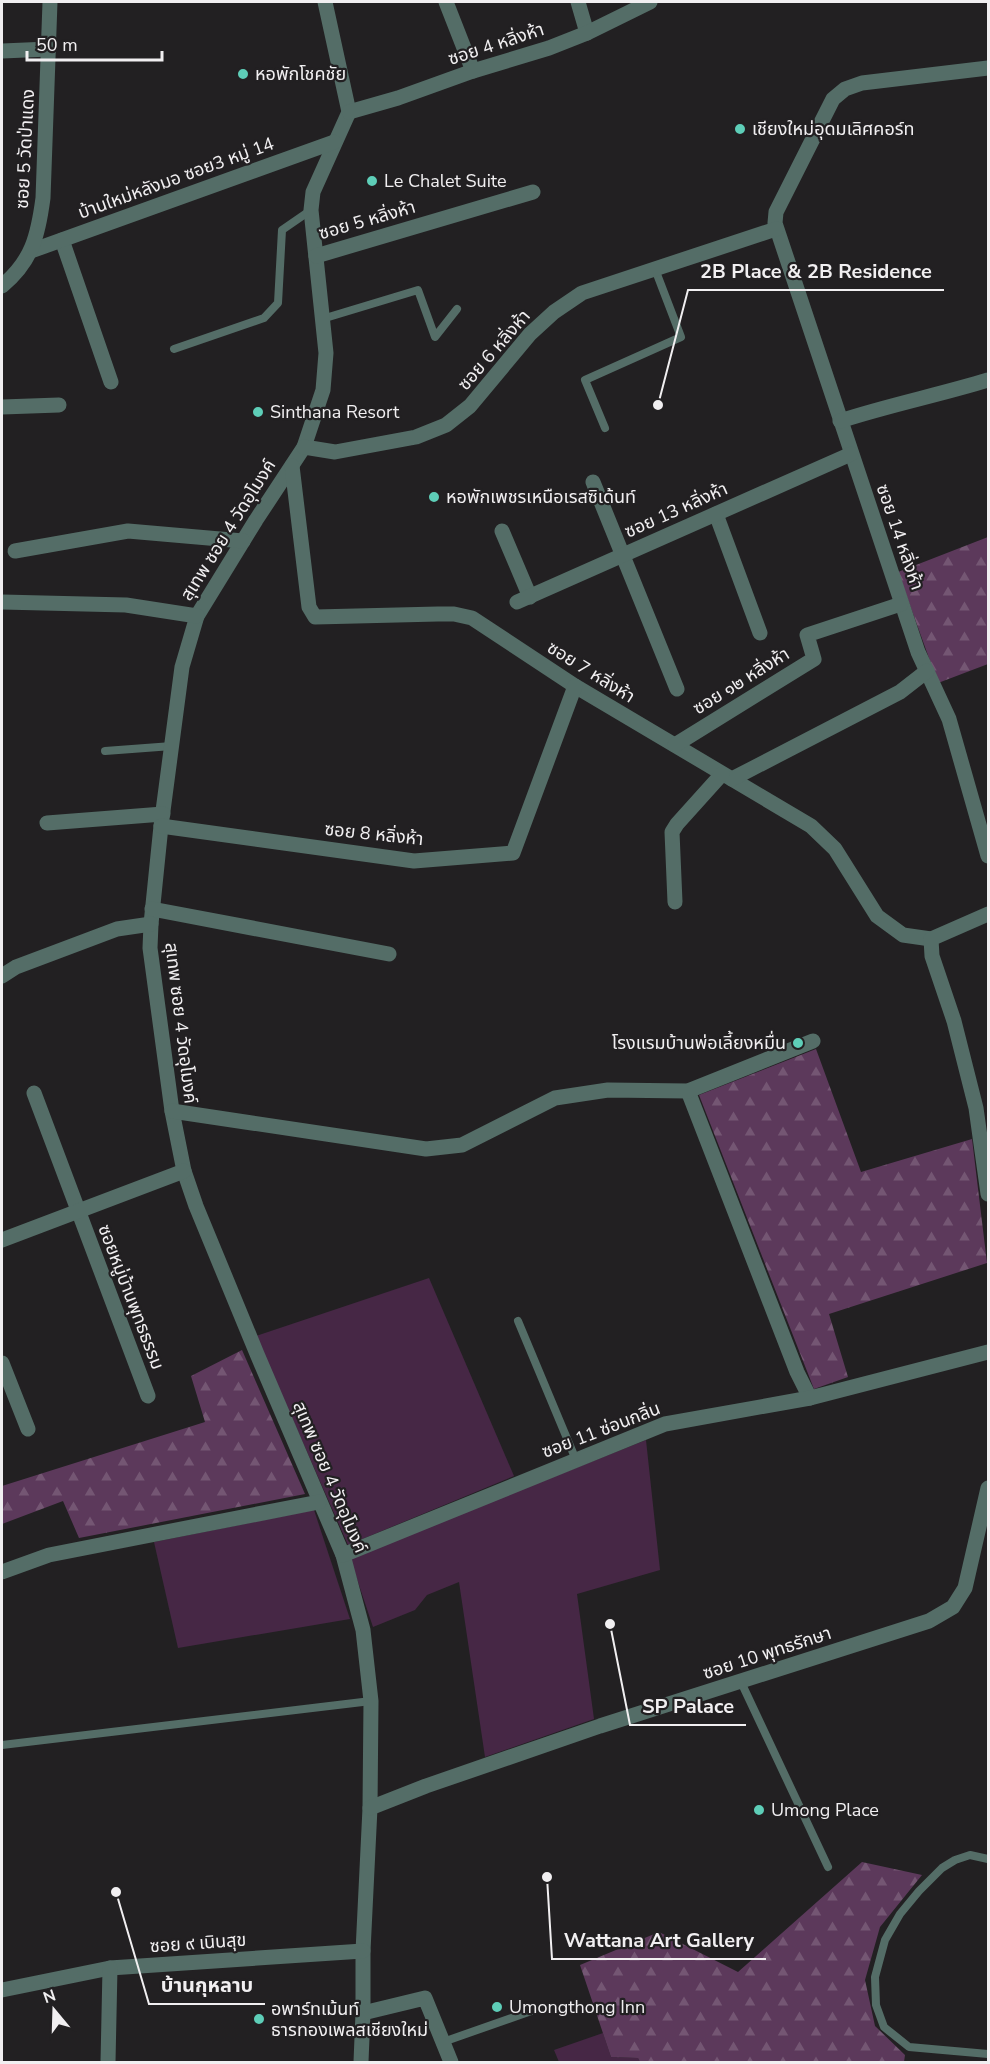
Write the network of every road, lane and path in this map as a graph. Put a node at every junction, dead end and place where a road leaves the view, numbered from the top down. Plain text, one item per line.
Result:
1 (50, 2) edge
2 (325, 2) edge
3 (446, 2) edge
4 (578, 2) edge
5 (650, 2) edge
6 (587, 33) junction
7 (50, 49) junction
8 (2, 51) edge
9 (988, 68) edge
10 (473, 71) junction
11 (349, 112) junction
12 (334, 142) junction
13 (533, 192) dead end
14 (311, 210) junction
15 (776, 230) junction
16 (62, 240) junction
17 (31, 251) junction
18 (316, 256) junction
19 (655, 269) junction
20 (2, 286) edge
21 (457, 309) dead end
22 (322, 319) junction
23 (174, 349) dead end
24 (988, 380) edge
25 (111, 382) dead end
26 (59, 405) dead end
27 (2, 407) edge
28 (840, 422) junction
29 (605, 428) dead end
30 (304, 447) junction
31 (851, 454) junction
32 (292, 466) junction
33 (593, 482) dead end
34 (716, 514) junction
35 (502, 531) dead end
36 (243, 541) junction
37 (15, 551) dead end
38 (622, 555) junction
39 (2, 602) edge
40 (901, 604) junction
41 (197, 616) junction
42 (760, 633) dead end
43 (927, 671) junction
44 (575, 686) junction
45 (677, 689) dead end
46 (675, 745) junction
47 (172, 746) junction
48 (105, 751) dead end
49 (727, 776) junction
50 (162, 820) junction
51 (47, 823) dead end
52 (988, 850) edge
53 (675, 902) dead end
54 (988, 914) edge
55 (152, 916) junction
56 (931, 939) junction
57 (389, 954) dead end
58 (2, 976) edge
59 (813, 1041) dead end
60 (688, 1091) junction
61 (34, 1093) dead end
62 (172, 1111) junction
63 (184, 1172) junction
64 (988, 1194) edge
65 (78, 1211) junction
66 (2, 1240) edge
67 (518, 1321) dead end
68 (988, 1352) edge
69 (2, 1363) edge
70 (148, 1396) dead end
71 (810, 1398) junction
72 (28, 1430) dead end
73 (576, 1460) junction
74 (988, 1488) edge
75 (320, 1502) junction
76 (343, 1555) junction
77 (2, 1572) edge
78 (741, 1682) junction
79 (371, 1701) junction
80 (2, 1745) edge
81 (370, 1808) junction
82 (988, 1859) edge
83 (828, 1867) dead end
84 (363, 1951) junction
85 (110, 1968) junction
86 (2, 1990) edge
87 (537, 2009) dead end
88 (363, 2013) junction
89 (443, 2042) junction
90 (988, 2054) edge
91 (108, 2062) edge
92 (361, 2062) edge
93 (451, 2062) edge

1 - 7 street, ซอย 5 วัดป่าแดง
2 - 11 street
3 - 10 street
4 - 6 street
5 - 6 street, ซอย 4 หลิ่งห้า
6 - 10 street, ซอย 4 หลิ่งห้า
7 - 8 street
7 - 17 street, ซอย 5 วัดป่าแดง
9 - 15 street
10 - 11 street, ซอย 4 หลิ่งห้า
11 - 12 street, สุเทพ ซอย 4 วัดอุโมงค์
12 - 14 street, สุเทพ ซอย 4 วัดอุโมงค์
12 - 16 street, บ้านใหม่หลังมอ ซอย3 หมู่ 14
13 - 18 street, ซอย 5 หลิ่งห้า
14 - 18 street, สุเทพ ซอย 4 วัดอุโมงค์
14 - 23 lane
15 - 19 street, ซอย 6 หลิ่งห้า
15 - 28 street, ซอย 14 หลิ่งห้า
16 - 17 street, บ้านใหม่หลังมอ ซอย3 หมู่ 14
16 - 25 street
17 - 20 street, ซอย 5 วัดป่าแดง
18 - 22 street, สุเทพ ซอย 4 วัดอุโมงค์
19 - 29 lane
19 - 30 street, ซอย 6 หลิ่งห้า
21 - 22 lane
22 - 30 street, สุเทพ ซอย 4 วัดอุโมงค์
24 - 28 street
26 - 27 street
28 - 31 street, ซอย 14 หลิ่งห้า
30 - 32 street, สุเทพ ซอย 4 วัดอุโมงค์
31 - 34 street, ซอย 13 หลิ่งห้า
31 - 40 street, ซอย 14 หลิ่งห้า
32 - 36 street, สุเทพ ซอย 4 วัดอุโมงค์
32 - 44 street, ซอย 7 หลิ่งห้า
33 - 38 street
34 - 38 street, ซอย 13 หลิ่งห้า
34 - 42 street
35 - 38 street, ซอย 13 หลิ่งห้า
36 - 37 street
36 - 41 street, สุเทพ ซอย 4 วัดอุโมงค์
38 - 45 street
39 - 41 street
40 - 43 street, ซอย 14 หลิ่งห้า
40 - 46 street, ซอย ๑๒ หลิ่งห้า
41 - 47 street, สุเทพ ซอย 4 วัดอุโมงค์
43 - 49 street
43 - 52 street, ซอย 14 หลิ่งห้า
44 - 46 street, ซอย 7 หลิ่งห้า
44 - 50 street, ซอย 8 หลิ่งห้า
46 - 49 street, ซอย 7 หลิ่งห้า
47 - 48 lane
47 - 50 street, สุเทพ ซอย 4 วัดอุโมงค์
49 - 53 street
49 - 56 street, ซอย 7 หลิ่งห้า
50 - 51 street
50 - 55 street, สุเทพ ซอย 4 วัดอุโมงค์
54 - 56 street
55 - 57 street
55 - 58 street
55 - 62 street, สุเทพ ซอย 4 วัดอุโมงค์
56 - 64 street
59 - 60 street
60 - 62 street
60 - 71 street
61 - 65 street, ซอยหมู่บ้านพุทธธรรม
62 - 63 street, สุเทพ ซอย 4 วัดอุโมงค์
63 - 65 street, ซอยหมู่บ้านพุทธธรรม
63 - 75 street, สุเทพ ซอย 4 วัดอุโมงค์
65 - 66 street, ซอยหมู่บ้านพุทธธรรม
65 - 70 street, ซอยหมู่บ้านพุทธธรรม
67 - 73 lane
68 - 71 street, ซอย 11 ซ่อนกลิ่น
69 - 72 street
71 - 73 street, ซอย 11 ซ่อนกลิ่น
73 - 76 street, ซอย 11 ซ่อนกลิ่น
74 - 78 street, ซอย 10 พุทธรักษา
75 - 76 street, สุเทพ ซอย 4 วัดอุโมงค์
75 - 77 street
76 - 79 street, สุเทพ ซอย 4 วัดอุโมงค์
78 - 81 street, ซอย 10 พุทธรักษา
78 - 83 lane
79 - 80 lane
79 - 81 street, สุเทพ ซอย 4 วัดอุโมงค์
81 - 84 street, สุเทพ ซอย 4 วัดอุโมงค์
82 - 90 lane
84 - 85 street, ซอย ๙ เนินสุข
84 - 88 street, สุเทพ ซอย 4 วัดอุโมงค์
85 - 86 street, ซอย ๙ เนินสุข
85 - 91 street
87 - 89 lane
88 - 89 street
88 - 92 street, สุเทพ ซอย 4 วัดอุโมงค์
89 - 93 street

